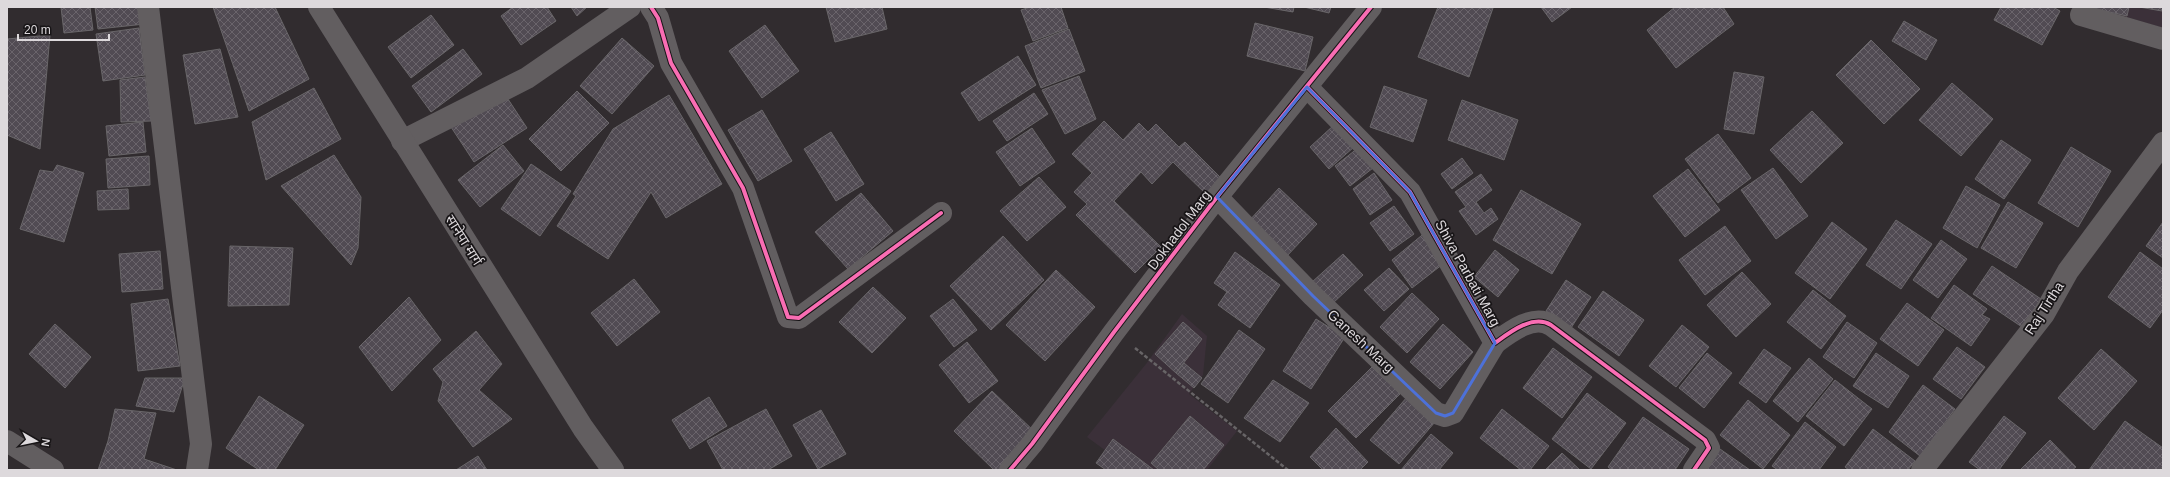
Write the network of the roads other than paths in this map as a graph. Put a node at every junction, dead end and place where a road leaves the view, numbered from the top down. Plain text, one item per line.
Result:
1 (148, 7) edge
2 (319, 7) edge
3 (630, 7) edge
4 (651, 7) edge
5 (1371, 7) edge
6 (2081, 15) dead end
7 (2163, 39) edge
8 (1307, 87) junction
9 (402, 141) junction
10 (2163, 143) edge
11 (1217, 197) junction
12 (941, 213) dead end
13 (1495, 343) junction
14 (7, 441) edge
15 (53, 470) edge
16 (197, 470) edge
17 (613, 470) edge
18 (1010, 470) edge
19 (1694, 470) edge
20 (1922, 470) edge

1 - 16 street
2 - 9 street, सानेपा मार्ग
3 - 9 street
4 - 12 street
5 - 8 street, Dokhadol Marg
6 - 7 street
8 - 11 street, Dokhadol Marg
8 - 13 street, Shiva Parbati Marg
9 - 17 street, सानेपा मार्ग
10 - 20 street, Raj Tirtha
11 - 13 street, Ganesh Marg
11 - 18 street, Dokhadol Marg
13 - 19 street, Shiva Parbati Marg
14 - 15 street

